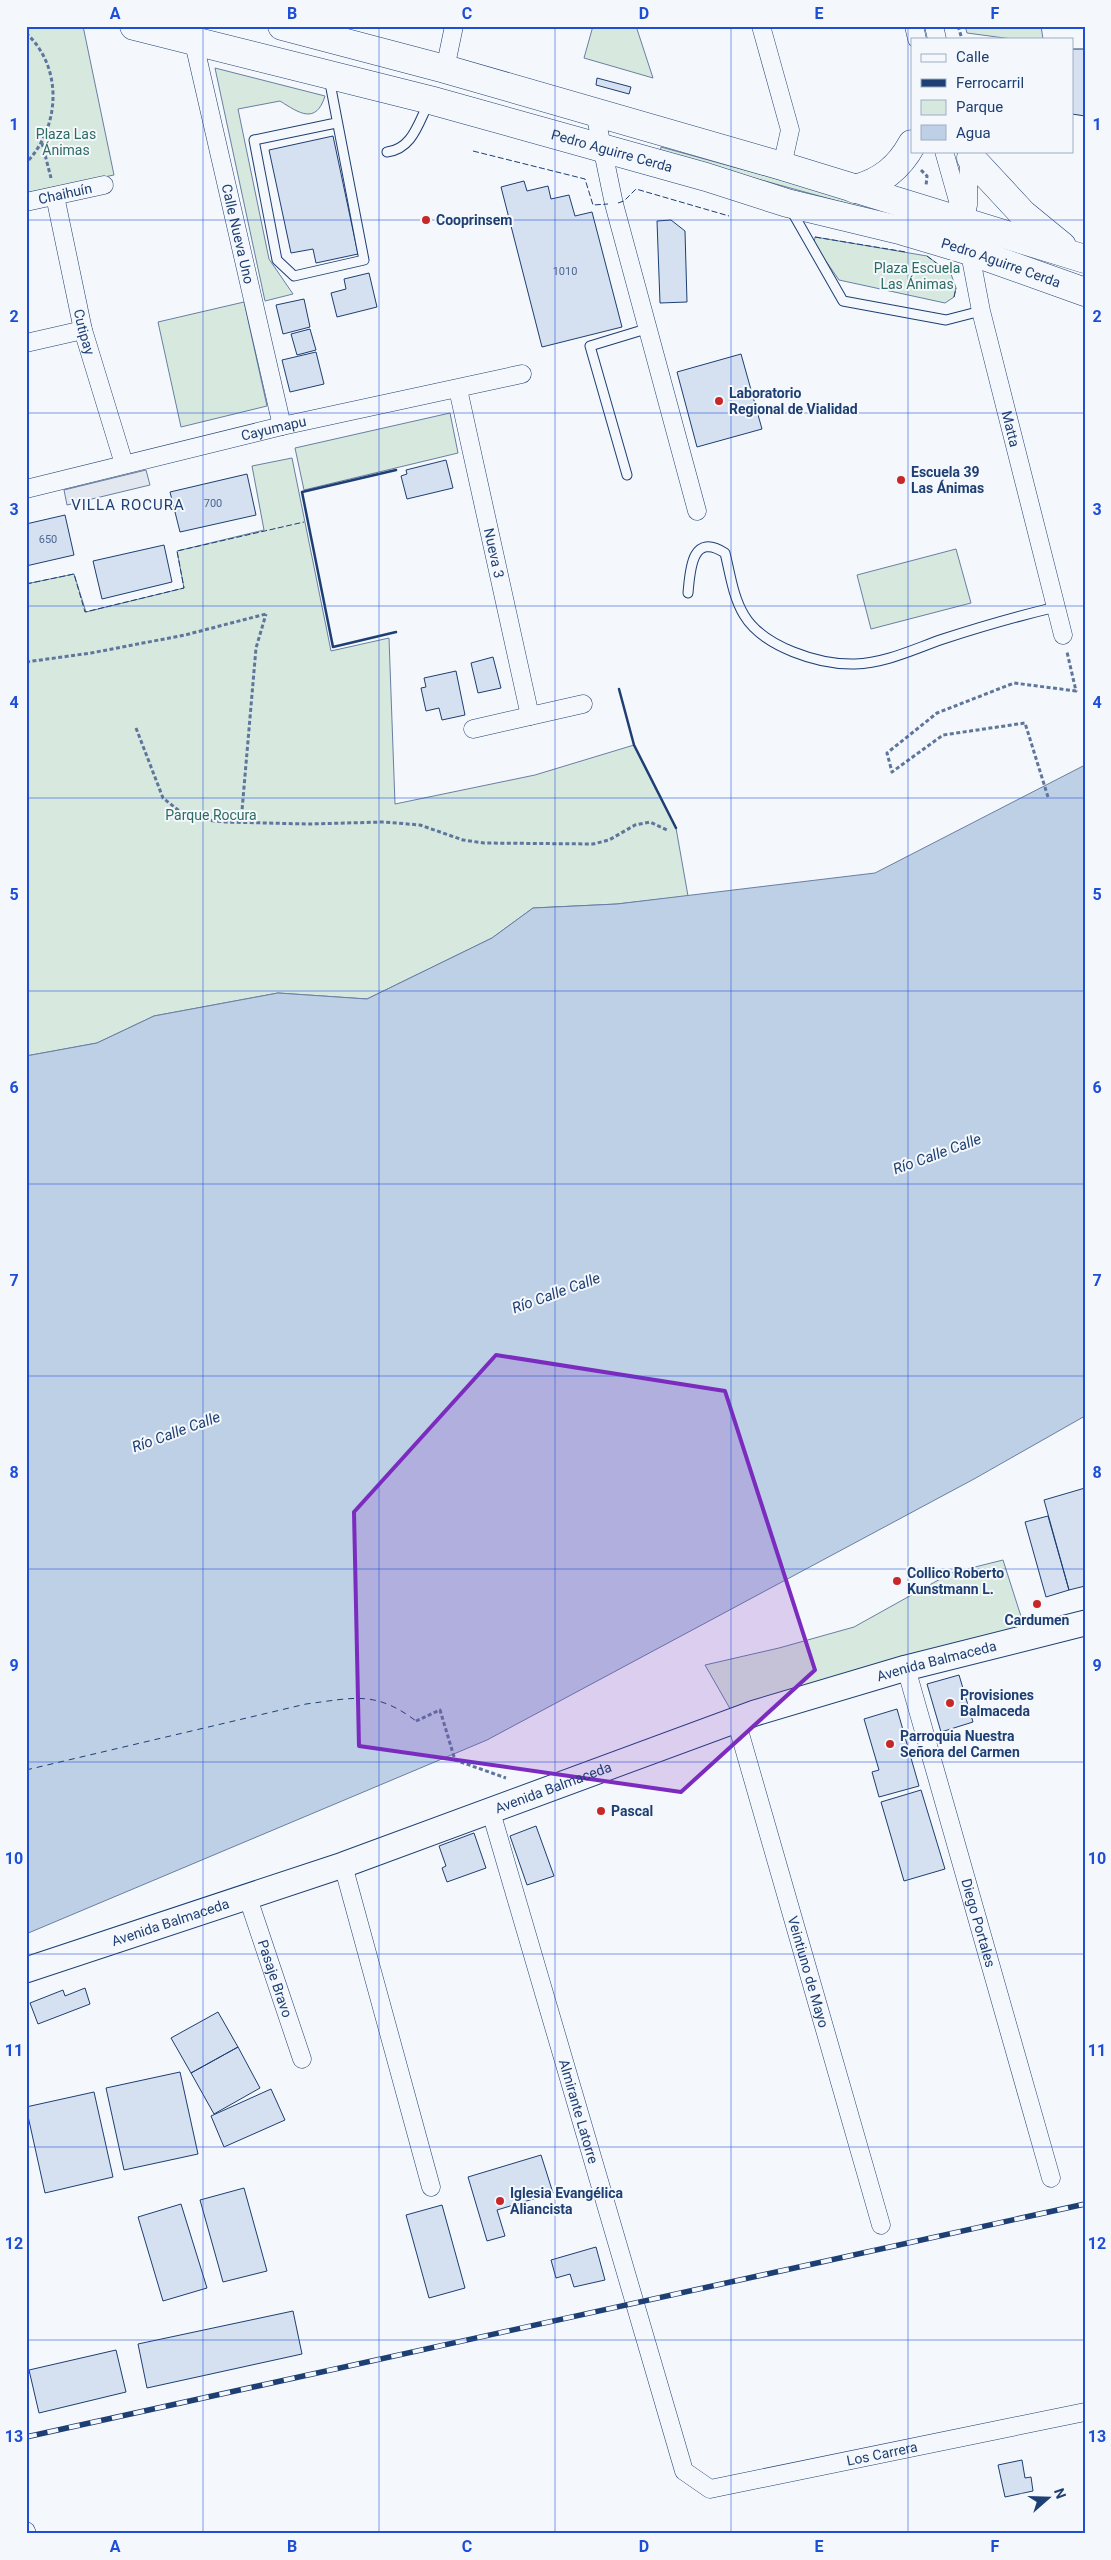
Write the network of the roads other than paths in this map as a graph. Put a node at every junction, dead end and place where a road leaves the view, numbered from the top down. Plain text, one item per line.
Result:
1 (134, 26) edge
2 (282, 26) edge
3 (454, 26) edge
4 (761, 26) edge
5 (194, 43) junction
6 (445, 69) junction
7 (328, 73) junction
8 (418, 97) junction
9 (464, 109) junction
10 (595, 112) junction
11 (336, 123) junction
12 (911, 146) edge
13 (602, 148) junction
14 (387, 152) dead end
15 (944, 152) edge
16 (970, 155) edge
17 (782, 166) junction
18 (104, 184) dead end
19 (855, 188) junction
20 (55, 196) junction
21 (26, 202) edge
22 (788, 204) junction
23 (964, 222) junction
24 (970, 250) junction
25 (1083, 258) edge
26 (1085, 292) edge
27 (981, 311) junction
28 (646, 329) junction
29 (83, 330) junction
30 (26, 342) edge
31 (522, 374) dead end
32 (458, 389) junction
33 (282, 426) junction
34 (124, 464) junction
35 (627, 475) dead end
36 (26, 489) edge
37 (697, 511) dead end
38 (688, 593) dead end
39 (1056, 608) junction
40 (1063, 635) road end
41 (583, 704) dead end
42 (530, 716) junction
43 (473, 729) dead end
44 (1085, 1623) edge
45 (906, 1668) junction
46 (736, 1720) junction
47 (491, 1812) junction
48 (343, 1865) junction
49 (248, 1898) junction
50 (26, 1970) edge
51 (302, 2059) dead end
52 (1051, 2178) dead end
53 (431, 2187) dead end
54 (881, 2225) dead end
55 (1085, 2412) edge
56 (684, 2471) joint

1 - 5 highway, Pedro Aguirre Cerda
2 - 6 highway, Pedro Aguirre Cerda
3 - 6 street
4 - 17 street
5 - 7 highway, Pedro Aguirre Cerda
5 - 33 street, Calle Nueva Uno
6 - 8 highway
6 - 9 highway
6 - 10 highway, Pedro Aguirre Cerda
7 - 8 highway, Pedro Aguirre Cerda
7 - 11 lane
8 - 9 highway, Pedro Aguirre Cerda
8 - 14 lane
9 - 13 highway, Pedro Aguirre Cerda
10 - 13 street
10 - 17 highway, Pedro Aguirre Cerda
11 - 11 lane
12 - 19 highway
13 - 22 highway, Pedro Aguirre Cerda
13 - 28 street
15 - 23 street, Matta
16 - 23 street, Matta
16 - 25 highway
17 - 19 highway, Pedro Aguirre Cerda
18 - 20 street, Chaihuín
19 - 23 highway, Pedro Aguirre Cerda
20 - 21 street, Chaihuín
20 - 29 street, Cutipay
22 - 24 highway, Pedro Aguirre Cerda
22 - 27 lane
23 - 24 street, Matta
23 - 25 highway, Pedro Aguirre Cerda
24 - 26 highway, Pedro Aguirre Cerda
24 - 27 street, Matta
27 - 39 street, Matta
28 - 35 lane
28 - 37 street
29 - 30 street
29 - 34 street, Cutipay
31 - 32 street, Cayumapu
32 - 33 street, Cayumapu
32 - 42 street, Nueva 3
33 - 34 street, Cayumapu
34 - 36 street, Cayumapu
38 - 39 lane
39 - 40 street, Matta
41 - 42 street
42 - 43 street
44 - 45 main road, Avenida Balmaceda
45 - 46 main road, Avenida Balmaceda
45 - 52 street, Diego Portales
46 - 47 main road, Avenida Balmaceda
46 - 54 street, Veintiuno de Mayo
47 - 48 main road, Avenida Balmaceda
47 - 56 street, Almirante Latorre
48 - 49 main road, Avenida Balmaceda
48 - 53 street
49 - 50 main road, Avenida Balmaceda
49 - 51 street, Pasaje Bravo
55 - 56 street, Los Carrera

